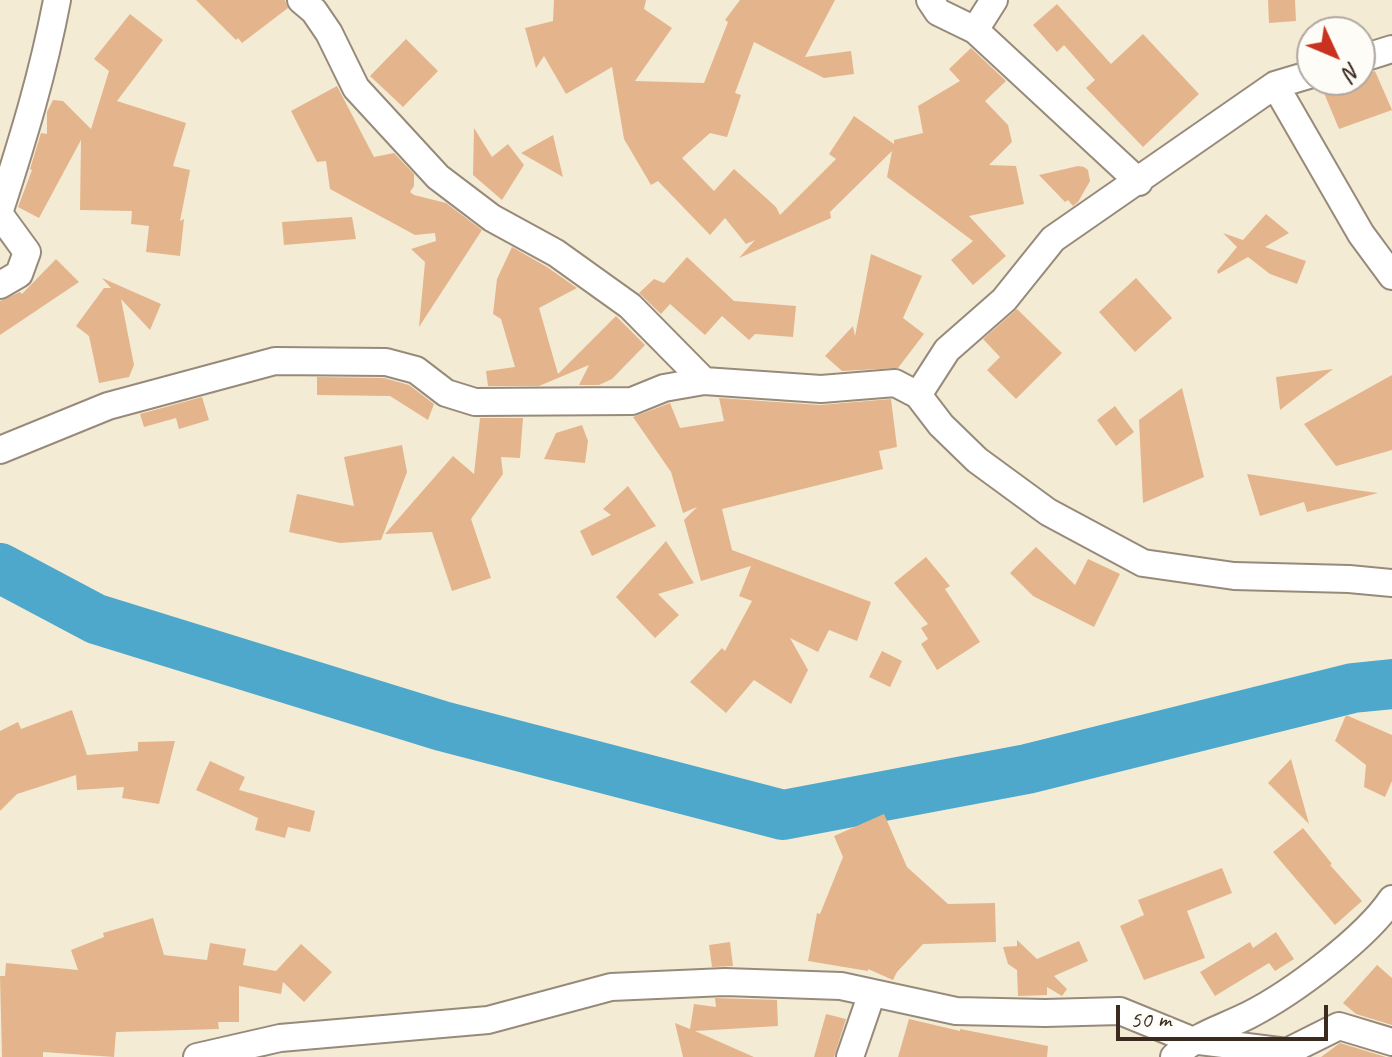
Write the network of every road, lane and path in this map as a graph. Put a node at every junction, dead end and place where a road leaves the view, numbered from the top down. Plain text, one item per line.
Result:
1 (57, 0) edge
2 (301, 0) edge
3 (930, 0) edge
4 (994, 0) edge
5 (975, 30) junction
6 (1296, 79) edge
7 (1275, 85) junction
8 (1139, 182) junction
9 (0, 213) edge
10 (1392, 276) edge
11 (0, 285) edge
12 (704, 381) junction
13 (918, 395) junction
14 (0, 450) edge
15 (1392, 583) edge
16 (1392, 899) edge
17 (872, 993) junction
18 (1392, 1042) edge
19 (1182, 1049) edge
20 (1289, 1054) edge
21 (197, 1057) edge
22 (850, 1057) edge

1 - 9 street
2 - 12 street
3 - 5 street
4 - 5 street
5 - 8 street
6 - 7 street
7 - 8 street
7 - 10 street
8 - 13 street
9 - 11 street
12 - 13 street
12 - 14 street
13 - 15 street
16 - 19 street
17 - 19 street
17 - 21 street
17 - 22 street
18 - 20 street
19 - 20 street

